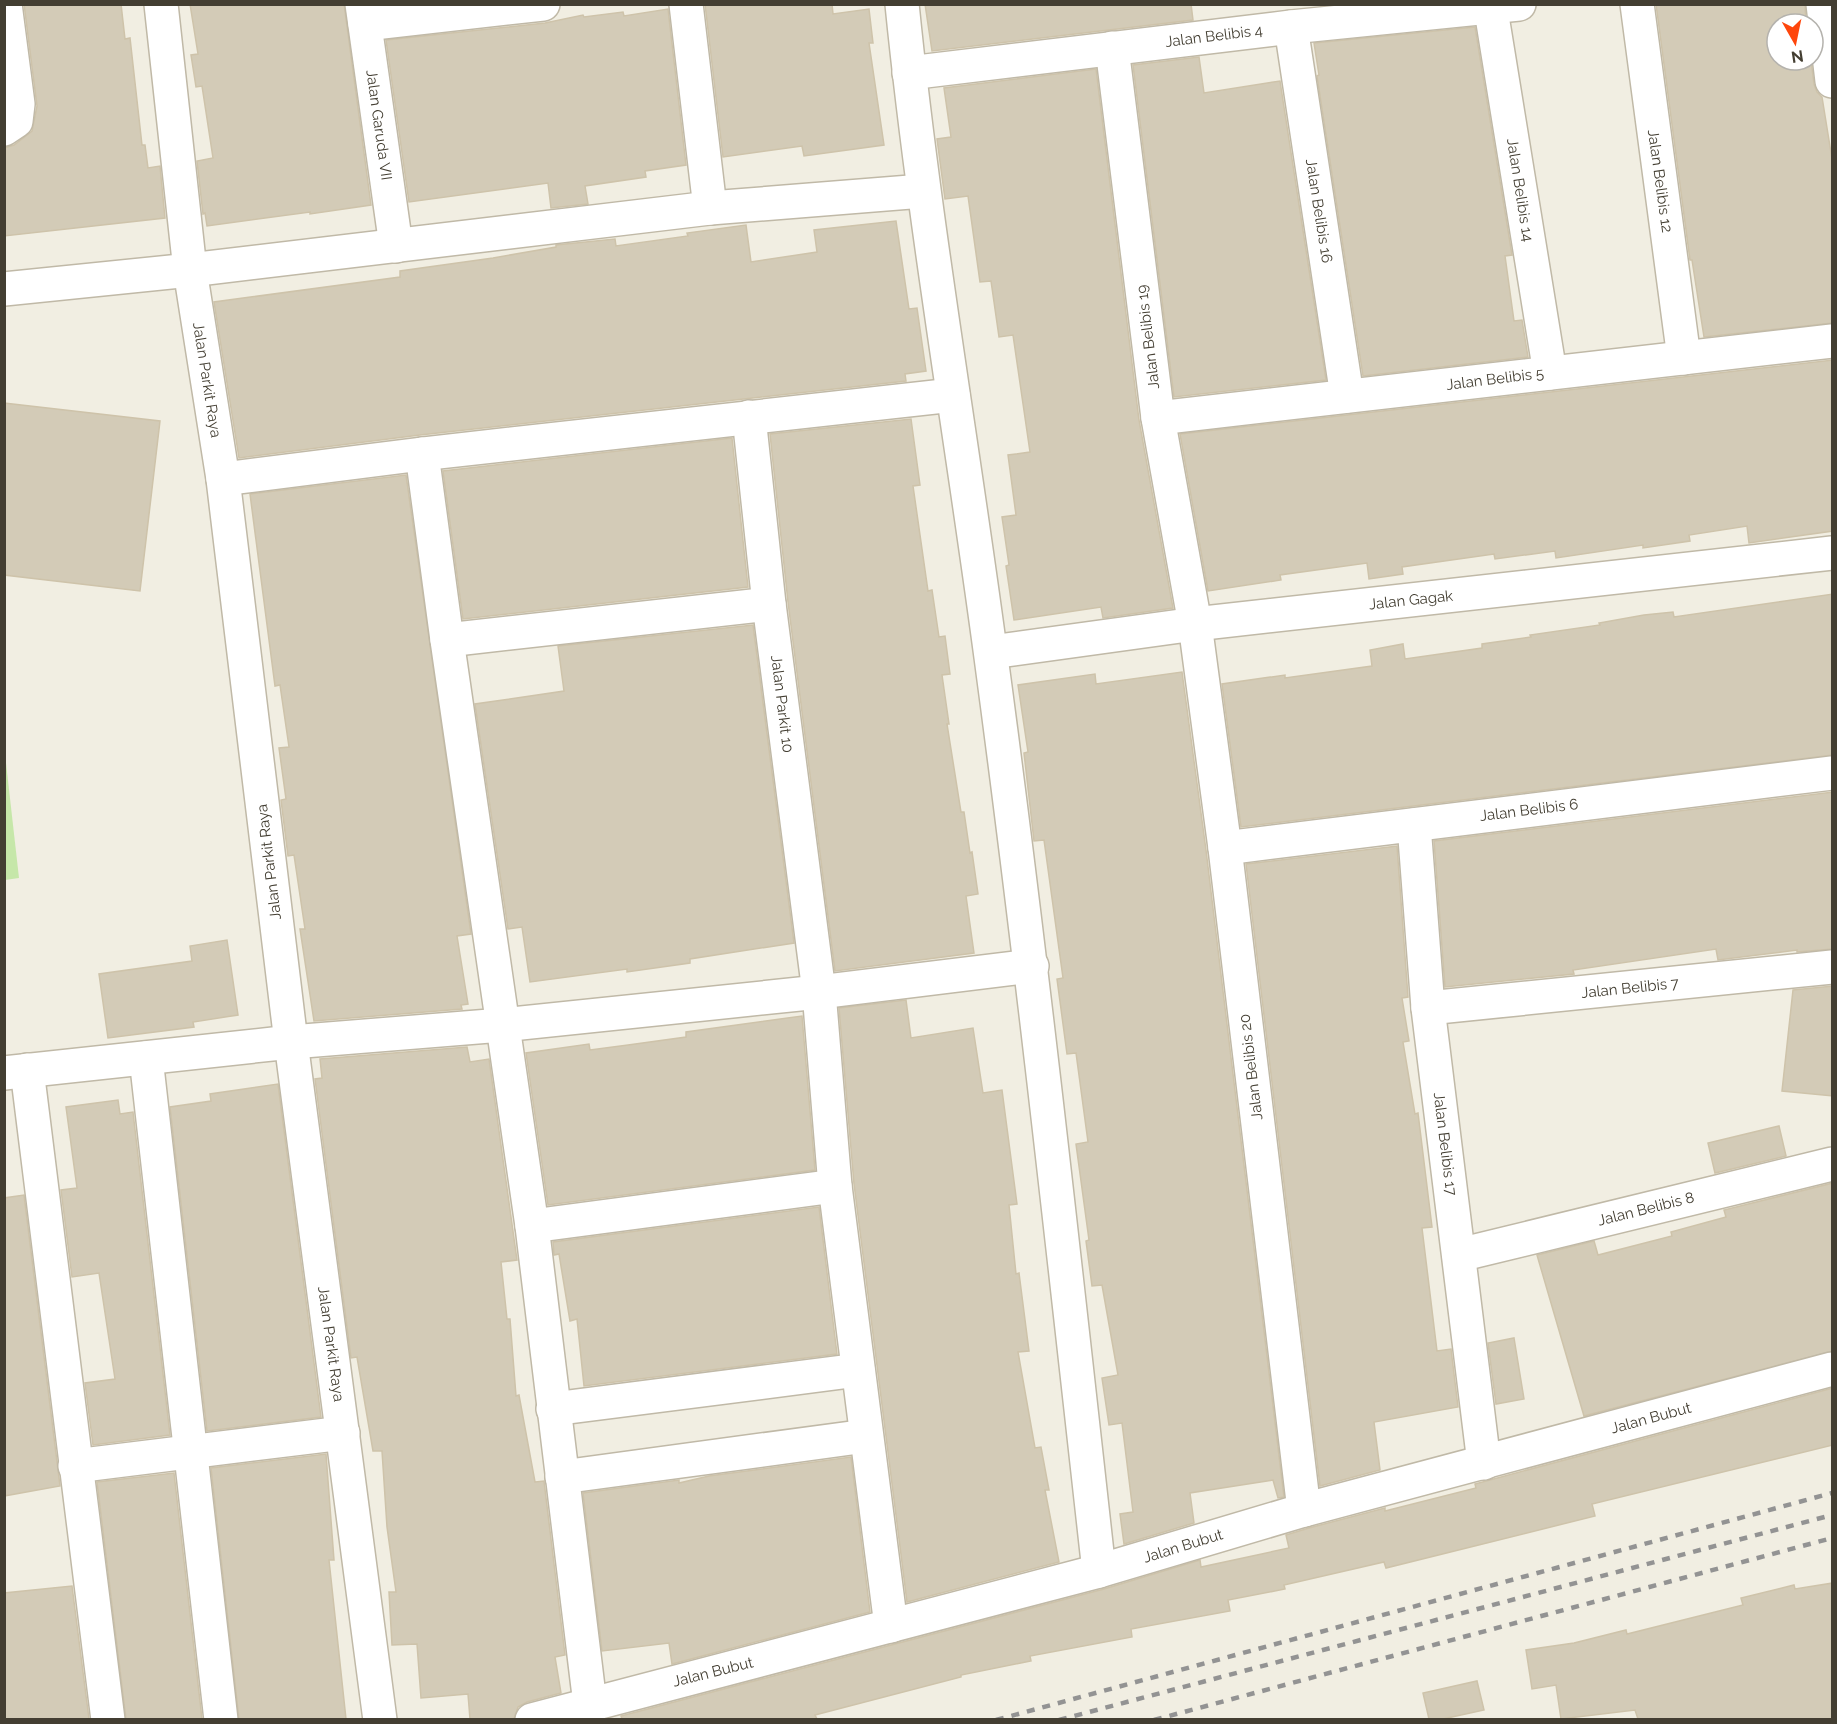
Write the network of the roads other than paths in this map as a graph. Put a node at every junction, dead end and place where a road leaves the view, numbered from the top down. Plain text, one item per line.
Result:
1 (5, 4) edge
2 (161, 4) edge
3 (543, 4) edge
4 (686, 4) edge
5 (902, 4) edge
6 (1637, 4) edge
7 (1823, 4) edge
8 (1500, 6) edge
9 (364, 14) edge
10 (1291, 27) junction
11 (1112, 48) junction
12 (909, 73) junction
13 (1833, 81) edge
14 (4, 129) edge
15 (923, 191) junction
16 (710, 208) junction
17 (396, 246) junction
18 (190, 270) junction
19 (4, 289) edge
20 (1833, 340) edge
21 (1684, 358) junction
22 (1550, 373) junction
23 (953, 395) junction
24 (1347, 396) junction
25 (749, 417) junction
26 (1158, 417) junction
27 (422, 454) junction
28 (223, 479) junction
29 (1833, 553) edge
30 (769, 604) junction
31 (1195, 624) junction
32 (447, 640) junction
33 (991, 652) junction
34 (1833, 773) edge
35 (1414, 825) junction
36 (1225, 848) junction
37 (1032, 966) junction
38 (1833, 967) edge
39 (819, 992) junction
40 (1428, 1008) junction
41 (502, 1025) junction
42 (291, 1042) junction
43 (147, 1058) junction
44 (16, 1072) edge
45 (1833, 1164) edge
46 (835, 1186) junction
47 (531, 1226) junction
48 (1459, 1255) junction
49 (1833, 1369) edge
50 (858, 1370) junction
51 (553, 1409) junction
52 (343, 1433) junction
53 (866, 1436) junction
54 (191, 1453) junction
55 (1484, 1463) junction
56 (75, 1466) junction
57 (562, 1477) junction
58 (1304, 1510) junction
59 (1099, 1571) junction
60 (891, 1626) junction
61 (590, 1704) junction
62 (108, 1719) edge
63 (221, 1719) edge
64 (380, 1719) edge
65 (532, 1719) edge

1 - 14 street
2 - 18 street, Jalan Parkit Raya
3 - 9 street
4 - 16 street
5 - 12 street
6 - 21 street, Jalan Belibis 12
7 - 13 street
8 - 10 street, Jalan Belibis 4
8 - 22 street, Jalan Belibis 14
9 - 17 street, Jalan Garuda VII
10 - 11 street, Jalan Belibis 4
10 - 24 street, Jalan Belibis 16
11 - 12 street, Jalan Belibis 4
11 - 26 street, Jalan Belibis 19
12 - 15 street
15 - 16 street
15 - 23 street
16 - 17 street
17 - 18 street
18 - 19 street
18 - 28 street, Jalan Parkit Raya
20 - 21 street, Jalan Belibis 5
21 - 22 street, Jalan Belibis 5
22 - 24 street, Jalan Belibis 5
23 - 25 street
23 - 33 street
24 - 26 street, Jalan Belibis 5
25 - 27 street
25 - 30 street, Jalan Parkit 10
26 - 31 street, Jalan Belibis 19
27 - 28 street
27 - 32 street
28 - 42 street, Jalan Parkit Raya
29 - 31 street, Jalan Gagak
30 - 32 street
30 - 39 street, Jalan Parkit 10
31 - 33 street, Jalan Gagak
31 - 36 street, Jalan Belibis 20
32 - 41 street
33 - 37 street
34 - 35 street, Jalan Belibis 6
35 - 36 street, Jalan Belibis 6
35 - 40 street, Jalan Belibis 17
36 - 58 street, Jalan Belibis 20
37 - 39 street
37 - 59 street
38 - 40 street, Jalan Belibis 7
39 - 41 street
39 - 46 street, Jalan Parkit 10
40 - 48 street, Jalan Belibis 17
41 - 42 street
41 - 47 street
42 - 43 street
42 - 52 street, Jalan Parkit Raya
43 - 44 street
43 - 54 street
44 - 56 street
45 - 48 street, Jalan Belibis 8
46 - 47 street
46 - 50 street, Jalan Parkit 10
47 - 51 street
48 - 55 street, Jalan Belibis 17
49 - 55 street, Jalan Bubut
50 - 51 street
50 - 53 street, Jalan Parkit 10
51 - 57 street
52 - 54 street
52 - 64 street, Jalan Parkit Raya
53 - 57 street
53 - 60 street, Jalan Parkit 10
54 - 56 street
54 - 63 street
55 - 58 street, Jalan Bubut
56 - 62 street
57 - 61 street
58 - 59 street, Jalan Bubut
59 - 60 street, Jalan Bubut
60 - 61 street, Jalan Bubut
61 - 65 street, Jalan Bubut

